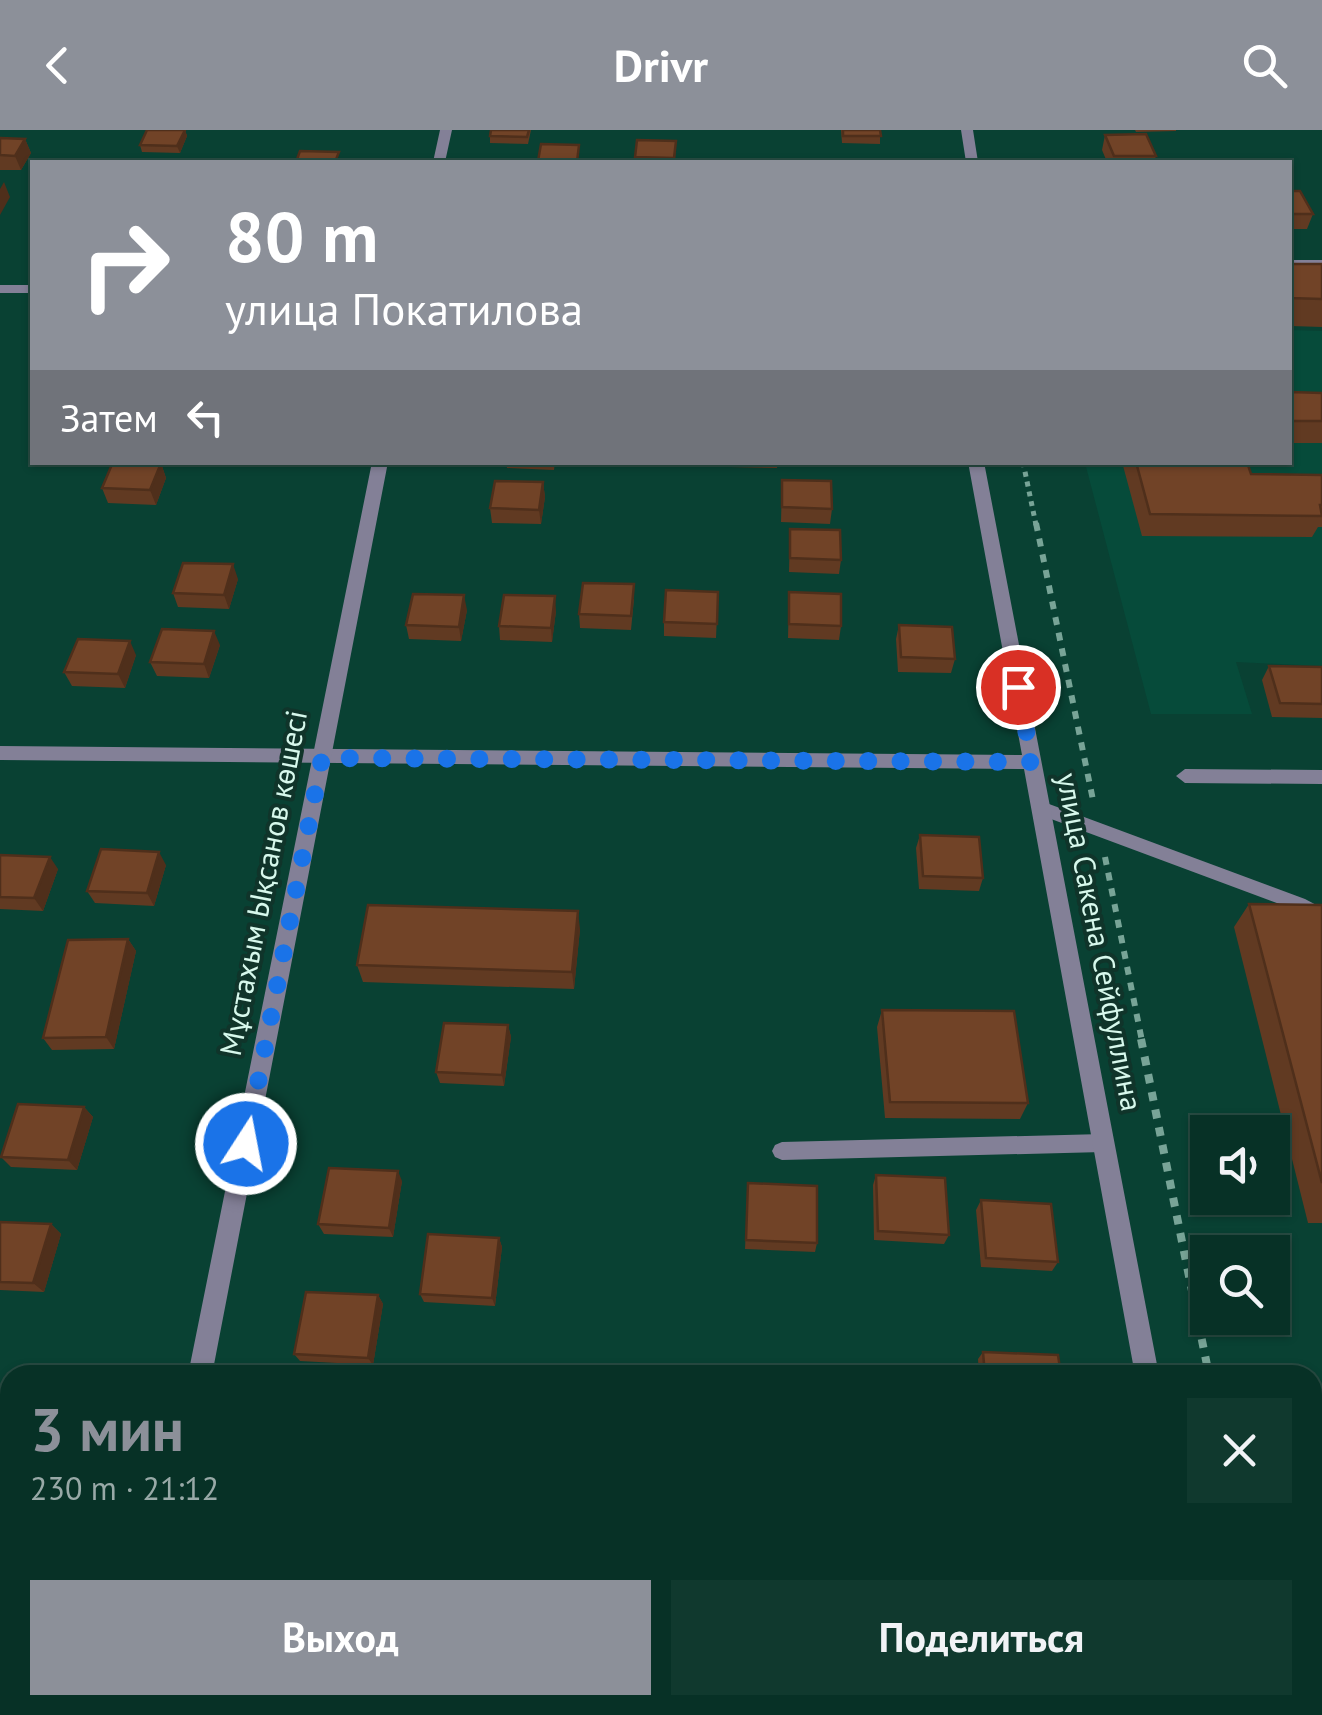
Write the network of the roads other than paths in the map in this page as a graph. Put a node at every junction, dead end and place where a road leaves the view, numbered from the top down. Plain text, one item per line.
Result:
1 (446, 130) edge
2 (967, 130) edge
3 (439, 160) edge
4 (972, 160) edge
5 (1292, 264) edge
6 (1322, 264) edge
7 (0, 289) edge
8 (30, 289) edge
9 (379, 465) edge
10 (977, 465) edge
11 (0, 753) edge
12 (322, 758) junction
13 (1032, 762) junction
14 (1185, 776) dead end
15 (1322, 777) edge
16 (1040, 808) junction
17 (1322, 917) edge
18 (1103, 1143) junction
19 (782, 1151) dead end
20 (202, 1365) edge
21 (1145, 1365) edge

1 - 3 street
2 - 4 street
5 - 6 lane
7 - 8 street
9 - 12 street, Мұстахым Ықсанов көшесі
10 - 13 street, улица Сакена Сейфуллина
11 - 12 street
12 - 13 street
12 - 20 street, Мұстахым Ықсанов көшесі
13 - 16 street, улица Сакена Сейфуллина
14 - 15 street
16 - 17 lane
16 - 18 street, улица Сакена Сейфуллина
18 - 19 lane
18 - 21 street, улица Сакена Сейфуллина

